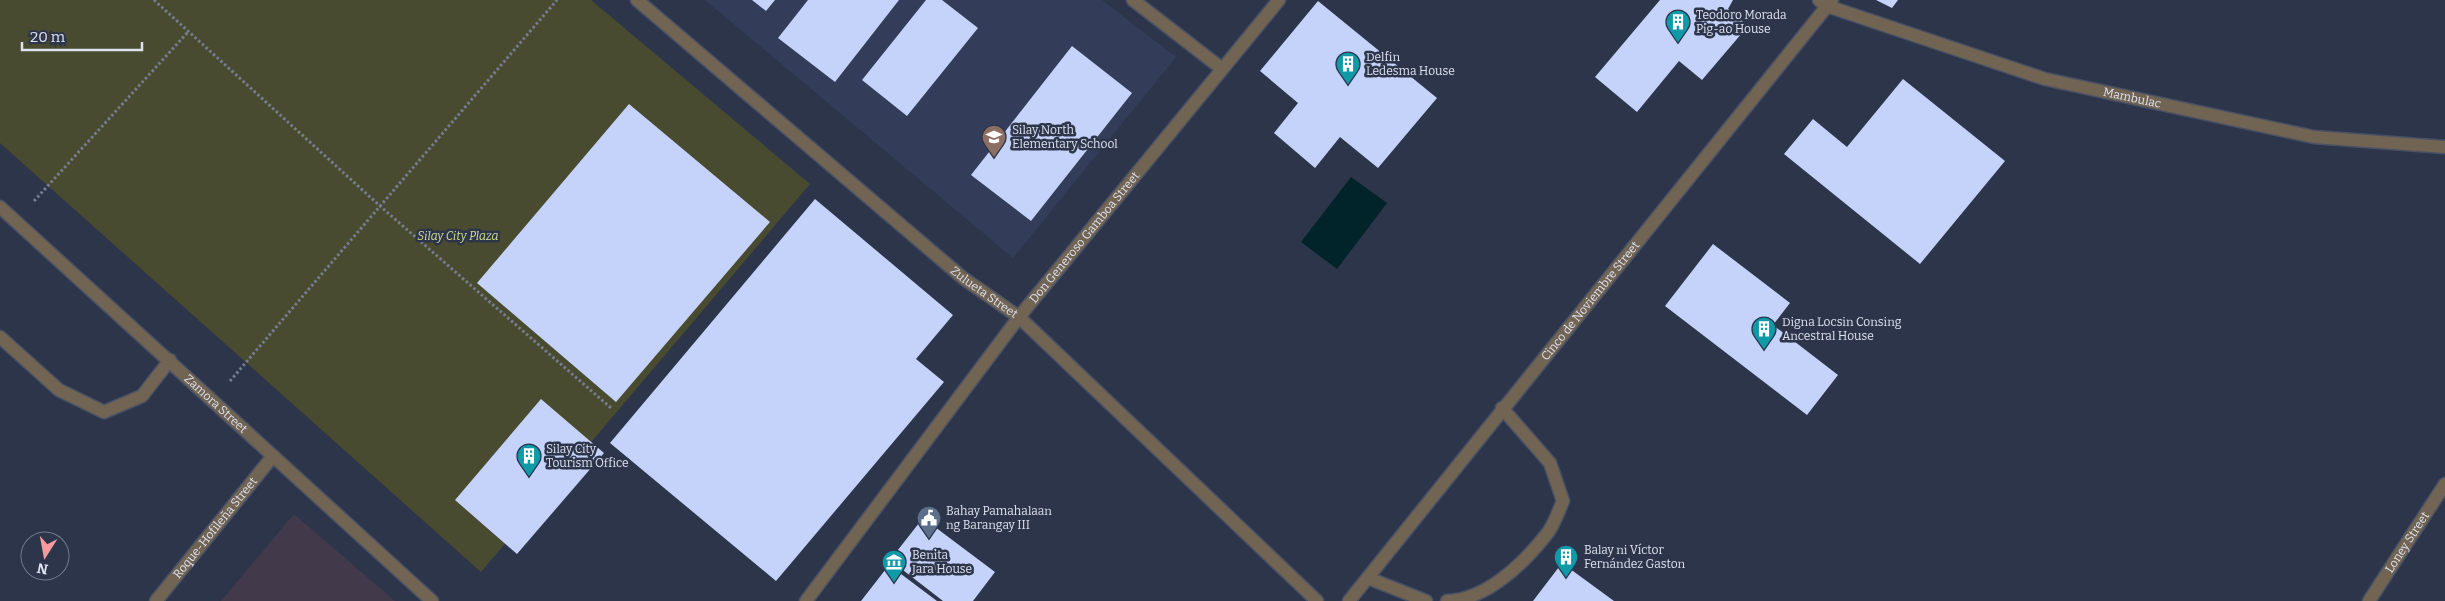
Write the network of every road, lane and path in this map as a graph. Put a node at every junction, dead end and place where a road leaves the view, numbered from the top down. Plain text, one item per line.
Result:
1 (154, 0) edge
2 (557, 0) edge
3 (637, 0) edge
4 (1133, 0) edge
5 (1279, 0) edge
6 (1826, 2) edge
7 (188, 32) junction
8 (1221, 68) junction
9 (2445, 147) edge
10 (380, 206) junction
11 (0, 208) edge
12 (16, 222) junction
13 (1019, 317) junction
14 (0, 337) edge
15 (170, 360) junction
16 (213, 401) junction
17 (611, 408) dead end
18 (1502, 408) junction
19 (272, 456) junction
20 (2445, 484) edge
21 (1368, 578) junction
22 (156, 601) edge
23 (432, 601) edge
24 (806, 601) edge
25 (1317, 601) edge
26 (1349, 601) edge
27 (1426, 601) edge
28 (1447, 601) edge
29 (2369, 601) edge

1 - 7 path
2 - 10 path
3 - 13 street, Zulueta Street
4 - 8 street
5 - 8 street, Don Generoso Gamboa Street
6 - 9 street, Mambulac
6 - 18 street, Cinco de Noviembre Street
7 - 10 path
7 - 12 path
8 - 13 street, Don Generoso Gamboa Street
10 - 16 path
10 - 17 path
11 - 12 street, Zamora Street
12 - 15 street, Zamora Street
13 - 24 street, Don Generoso Gamboa Street
13 - 25 street, Zulueta Street
14 - 15 street
15 - 16 street, Zamora Street
16 - 19 street, Zamora Street
18 - 21 street, Cinco de Noviembre Street
18 - 28 street
19 - 22 street, Roque-Hofileña Street
19 - 23 street, Zamora Street
20 - 29 street, Loney Street
21 - 26 street, Cinco de Noviembre Street
21 - 27 street

